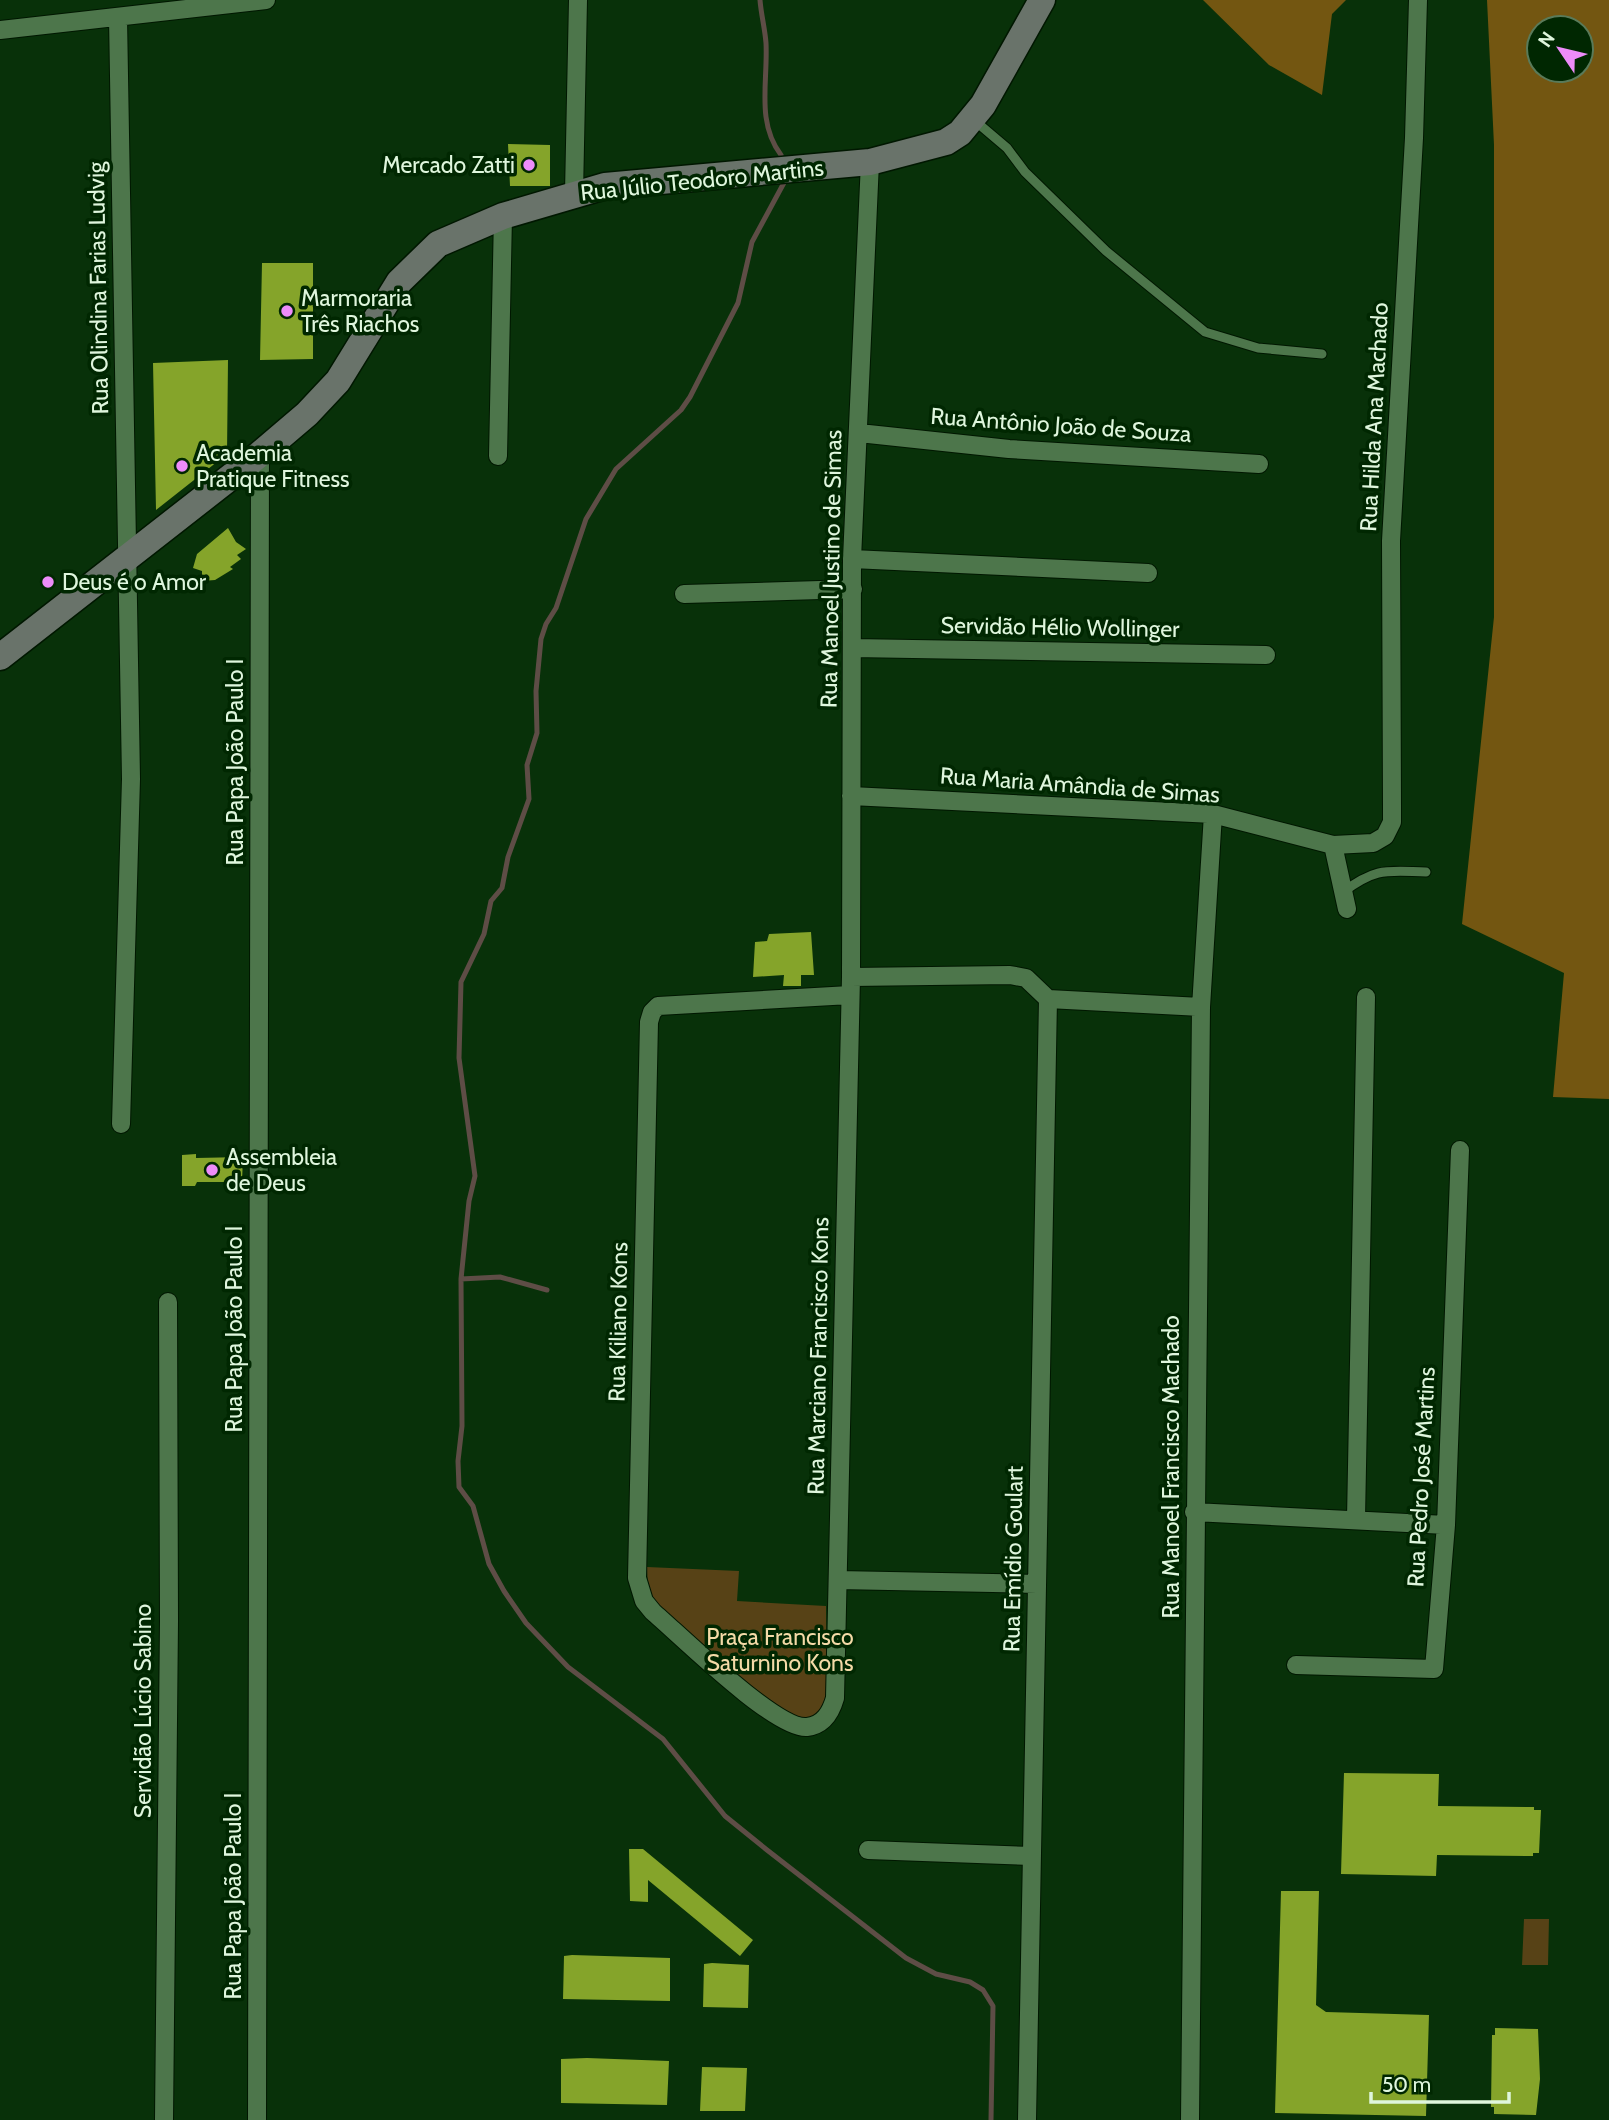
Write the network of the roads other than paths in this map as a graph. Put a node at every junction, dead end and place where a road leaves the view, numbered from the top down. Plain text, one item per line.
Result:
1 (266, 0) edge
2 (578, 0) edge
3 (1042, 0) edge
4 (1419, 0) edge
5 (118, 17) junction
6 (0, 30) edge
7 (973, 119) junction
8 (870, 162) junction
9 (574, 193) junction
10 (503, 216) junction
11 (1322, 354) dead end
12 (859, 433) junction
13 (260, 454) junction
14 (498, 456) dead end
15 (1259, 464) dead end
16 (127, 559) junction
17 (852, 559) junction
18 (1148, 573) dead end
19 (853, 589) junction
20 (684, 594) dead end
21 (853, 648) junction
22 (1266, 655) dead end
23 (0, 657) edge
24 (851, 796) junction
25 (1213, 814) junction
26 (1385, 836) joint
27 (1333, 845) junction
28 (1426, 872) dead end
29 (1345, 901) joint
30 (851, 986) junction
31 (1366, 997) dead end
32 (1048, 999) junction
33 (1201, 1007) junction
34 (121, 1124) dead end
35 (1460, 1150) dead end
36 (168, 1302) dead end
37 (1194, 1512) junction
38 (1356, 1519) junction
39 (1446, 1525) junction
40 (838, 1580) junction
41 (1037, 1584) junction
42 (1296, 1665) dead end
43 (827, 1717) joint
44 (868, 1850) dead end
45 (1032, 1856) junction
46 (164, 2120) edge
47 (257, 2120) edge
48 (1027, 2120) edge
49 (1190, 2120) edge

1 - 5 street
2 - 9 street
3 - 7 main road, Rua Júlio Teodoro Martins
4 - 26 street, Rua Hilda Ana Machado
5 - 6 street
5 - 16 street, Rua Olindina Farias Ludvig
7 - 8 main road, Rua Júlio Teodoro Martins
7 - 11 lane
8 - 9 main road, Rua Júlio Teodoro Martins
8 - 12 street, Rua Manoel Justino de Simas
9 - 10 main road, Rua Júlio Teodoro Martins
10 - 13 main road, Rua Júlio Teodoro Martins
10 - 14 street
12 - 15 street, Rua Antônio João de Souza
12 - 17 street, Rua Manoel Justino de Simas
13 - 16 main road, Rua Júlio Teodoro Martins
13 - 47 street, Rua Papa João Paulo I
16 - 23 main road, Rua Júlio Teodoro Martins
16 - 34 street, Rua Olindina Farias Ludvig
17 - 18 street
17 - 19 street, Rua Manoel Justino de Simas
19 - 20 street
19 - 21 street, Rua Manoel Justino de Simas
21 - 22 street, Servidão Hélio Wollinger
21 - 24 street, Rua Manoel Justino de Simas
24 - 25 street, Rua Maria Amândia de Simas
24 - 30 street, Rua Manoel Justino de Simas
25 - 27 street, Rua Maria Amândia de Simas
25 - 33 street, Rua Manoel Francisco Machado
26 - 27 street, Rua Maria Amândia de Simas
27 - 29 street
28 - 29 lane
30 - 32 street
30 - 40 street, Rua Marciano Francisco Kons
30 - 43 street, Rua Kiliano Kons
31 - 38 street
32 - 33 street
32 - 41 street, Rua Emídio Goulart
33 - 37 street, Rua Manoel Francisco Machado
35 - 39 street, Rua Pedro José Martins
36 - 46 street, Servidão Lúcio Sabino
37 - 38 street
37 - 49 street, Rua Manoel Francisco Machado
38 - 39 street
39 - 42 street, Rua Pedro José Martins
40 - 41 street
40 - 43 street, Rua Marciano Francisco Kons
41 - 45 street, Rua Emídio Goulart
44 - 45 street
45 - 48 street, Rua Emídio Goulart

